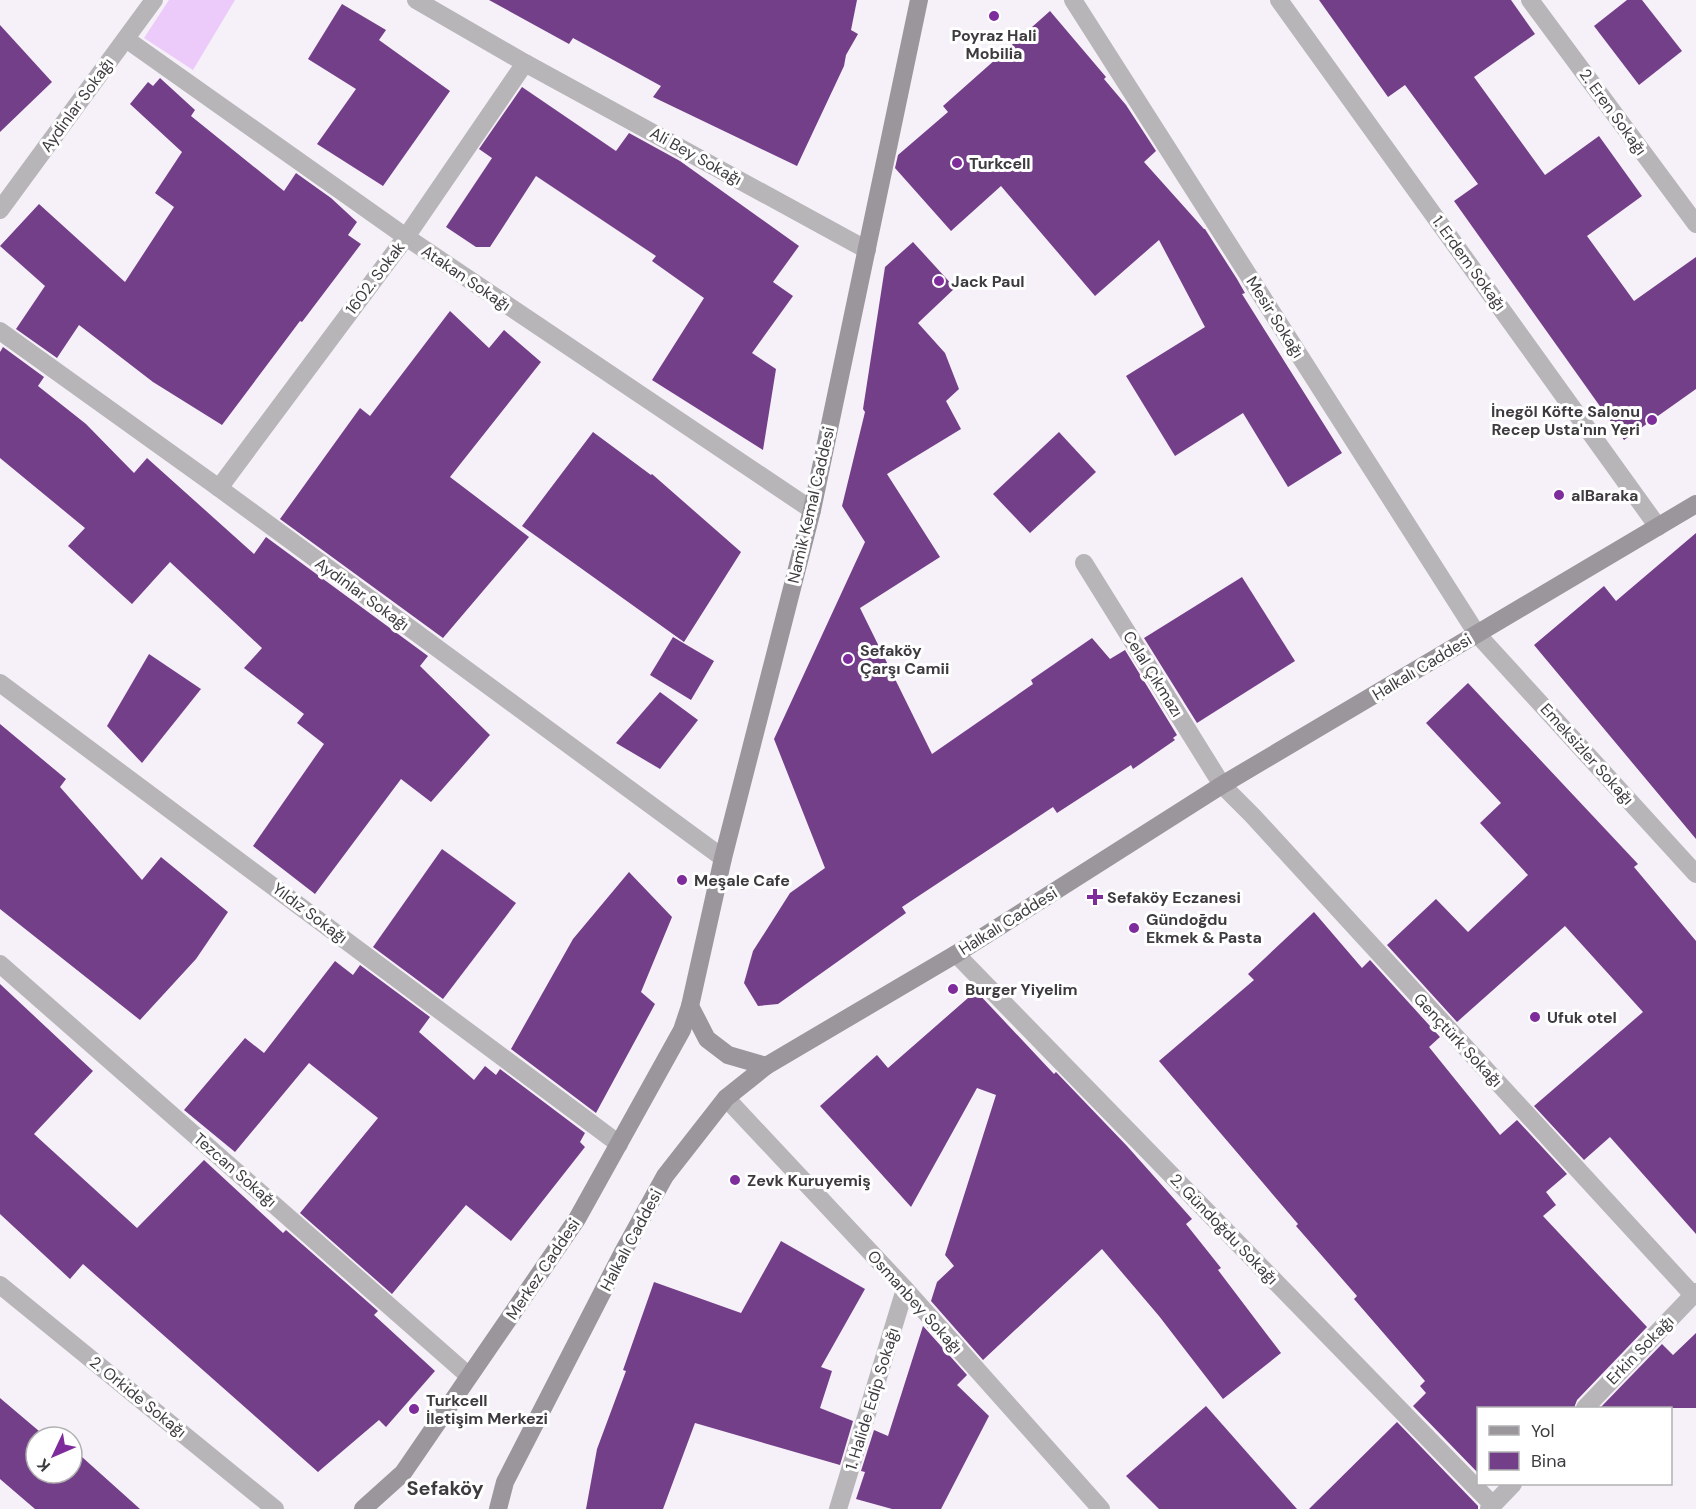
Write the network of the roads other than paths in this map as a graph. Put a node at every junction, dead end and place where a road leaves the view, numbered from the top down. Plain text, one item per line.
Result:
1 (154, 0) edge
2 (416, 0) edge
3 (919, 0) edge
4 (1073, 0) edge
5 (1279, 0) edge
6 (1530, 0) edge
7 (126, 39) junction
8 (525, 63) junction
9 (0, 210) edge
10 (1696, 224) edge
11 (406, 237) junction
12 (867, 250) junction
13 (0, 331) edge
14 (219, 488) junction
15 (1696, 504) edge
16 (812, 510) junction
17 (1658, 527) junction
18 (1084, 563) dead end
19 (1477, 634) junction
20 (0, 683) edge
21 (1222, 785) junction
22 (723, 858) junction
23 (1696, 874) edge
24 (956, 954) junction
25 (0, 964) edge
26 (690, 1006) junction
27 (766, 1066) junction
28 (726, 1098) junction
29 (619, 1144) junction
30 (0, 1285) edge
31 (905, 1289) junction
32 (1695, 1294) edge
33 (469, 1376) junction
34 (1586, 1407) edge
35 (1512, 1485) edge
36 (1491, 1507) edge
37 (275, 1509) edge
38 (363, 1509) edge
39 (498, 1509) edge
40 (838, 1509) edge
41 (1101, 1509) edge

1 - 7 street, Aydinlar Sokağı
2 - 8 street, Ali Bey Sokağı
3 - 12 main road, Namik Kemal Caddesi
4 - 19 street, Mesir Sokağı
5 - 17 street, 1. Erdem Sokağı
6 - 10 street, 2. Eren Sokağı
7 - 9 street, Aydinlar Sokağı
7 - 11 street, Atakan Sokağı
8 - 11 street, 1602. Sokak
8 - 12 street, Ali Bey Sokağı
11 - 14 street, 1602. Sokak
11 - 16 street, Atakan Sokağı
12 - 16 main road, Namik Kemal Caddesi
13 - 14 street, Aydinlar Sokağı
14 - 22 street, Aydinlar Sokağı
15 - 17 main road, Halkalı Caddesi
16 - 22 main road, Namik Kemal Caddesi
17 - 19 main road, Halkalı Caddesi
18 - 21 street, Celal Çıkmazı
19 - 21 main road, Halkalı Caddesi
19 - 23 street, Emeksizler Sokağı
20 - 29 street, Yıldız Sokağı
21 - 24 main road, Halkalı Caddesi
21 - 32 street, Gençtürk Sokağı
22 - 26 main road, Namik Kemal Caddesi
24 - 27 main road, Halkalı Caddesi
24 - 36 street, 2. Gündoğdu Sokağı
25 - 33 street, Tezcan Sokağı
26 - 27 main road
26 - 29 main road, Merkez Caddesi
27 - 28 main road, Halkalı Caddesi
28 - 31 street, Osmanbey Sokağı
28 - 39 main road, Halkalı Caddesi
29 - 33 main road, Merkez Caddesi
30 - 37 street, 2. Orkide Sokağı
31 - 40 street, 1. Halide Edip Sokağı
31 - 41 street, Osmanbey Sokağı
32 - 34 street, Erkin Sokağı
33 - 38 main road, Merkez Caddesi
35 - 36 street

